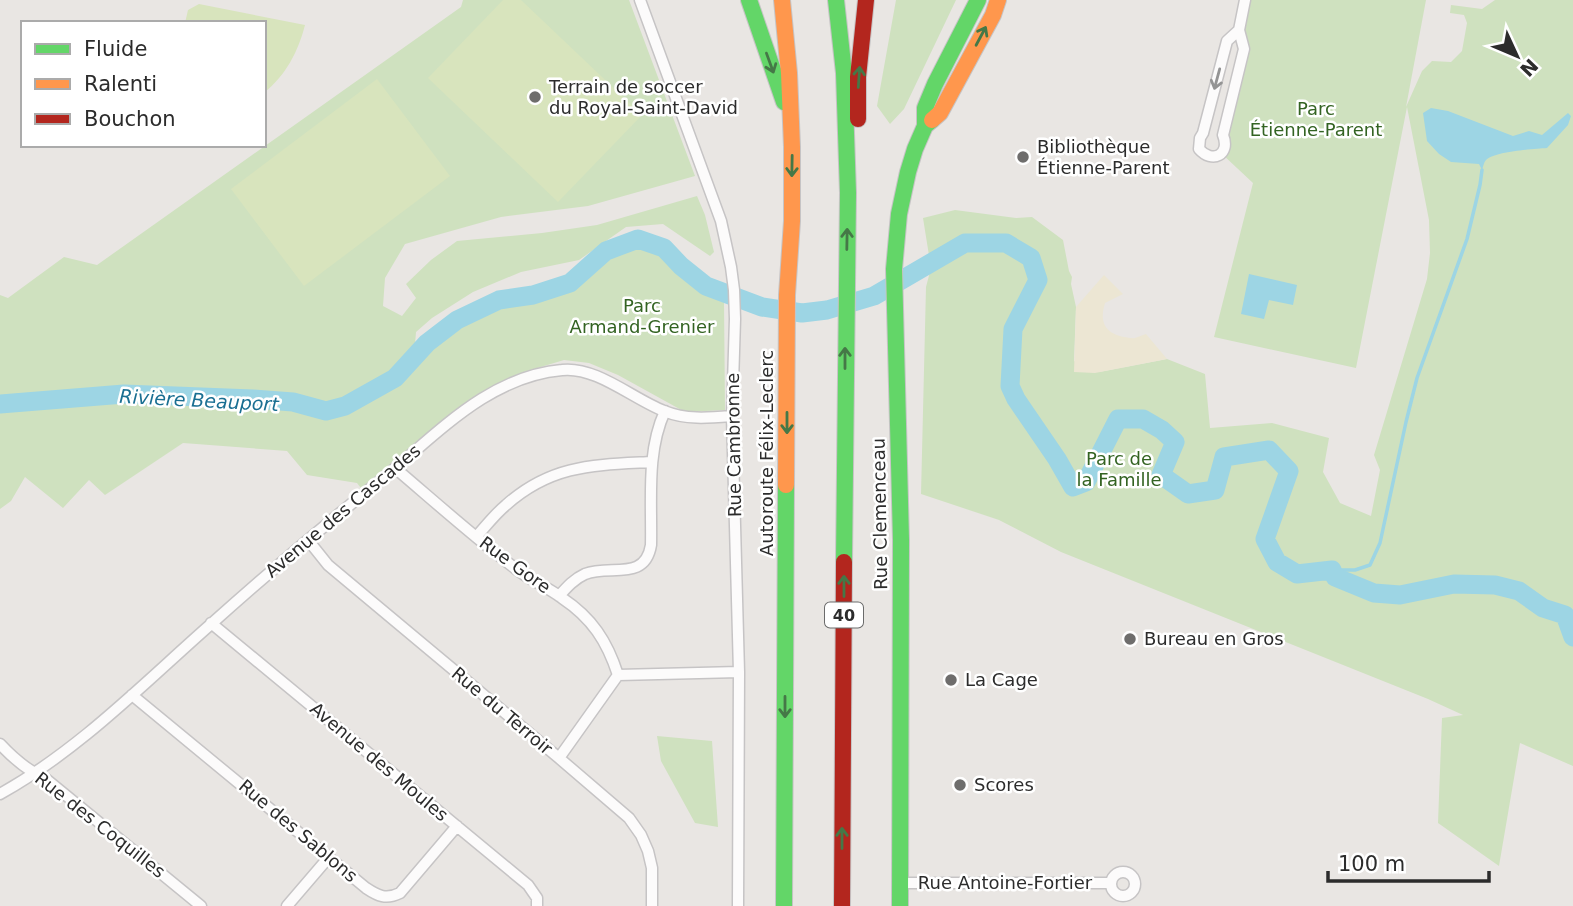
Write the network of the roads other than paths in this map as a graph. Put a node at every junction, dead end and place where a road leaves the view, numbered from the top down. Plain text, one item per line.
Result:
1 (640, 0) edge
2 (749, 0) edge
3 (782, 0) edge
4 (836, 0) edge
5 (866, 0) edge
6 (978, 0) edge
7 (998, 0) edge
8 (1245, 0) edge
9 (1239, 30) junction
10 (792, 125) junction
11 (925, 126) junction
12 (848, 193) junction
13 (664, 411) junction
14 (732, 416) junction
15 (652, 462) junction
16 (395, 468) junction
17 (476, 537) junction
18 (307, 540) junction
19 (559, 596) junction
20 (211, 623) junction
21 (739, 672) junction
22 (618, 675) junction
23 (132, 695) junction
24 (0, 744) edge
25 (559, 758) junction
26 (34, 773) junction
27 (0, 794) edge
28 (457, 826) junction
29 (329, 857) junction
30 (900, 883) junction
31 (1110, 883) dead end
32 (201, 906) edge
33 (287, 906) edge
34 (537, 906) edge
35 (652, 906) edge
36 (738, 906) edge
37 (784, 906) edge
38 (842, 906) edge
39 (900, 906) edge

1 - 14 street, Rue Cambronne
2 -> 10 main road
3 - 10 main road, Autoroute Félix-Leclerc
4 - 12 main road, 40
12 -> 5 main road
6 - 11 main road, Rue Clemenceau
11 -> 7 main road, Rue Clemenceau
8 - 9 street
9 -> 9 street
10 -> 37 main road, Autoroute Félix-Leclerc
11 - 30 main road, Rue Clemenceau
38 -> 12 main road, 40
13 - 14 street, Avenue des Cascades
13 - 15 street
13 - 16 street, Avenue des Cascades
14 - 21 street, Rue Cambronne
15 - 17 street
15 - 19 street
16 - 17 street, Rue Gore
16 - 18 street, Avenue des Cascades
17 - 19 street, Rue Gore
18 - 20 street, Avenue des Cascades
18 - 25 street, Rue du Terroir
19 - 22 street, Rue Gore
20 - 23 street, Avenue des Cascades
20 - 28 street, Avenue des Moules
21 - 22 street
21 - 36 street, Rue Cambronne
22 - 25 street
23 - 26 street, Avenue des Cascades
23 - 29 street, Rue des Sablons
24 - 26 street, Rue des Coquilles
25 - 35 street, Rue du Terroir
26 - 27 street, Avenue des Cascades
26 - 32 street, Rue des Coquilles
28 - 29 street, Rue des Sablons
28 - 34 street, Avenue des Moules
29 - 33 street
30 - 31 street, Rue Antoine-Fortier
30 - 39 main road, Rue Clemenceau

